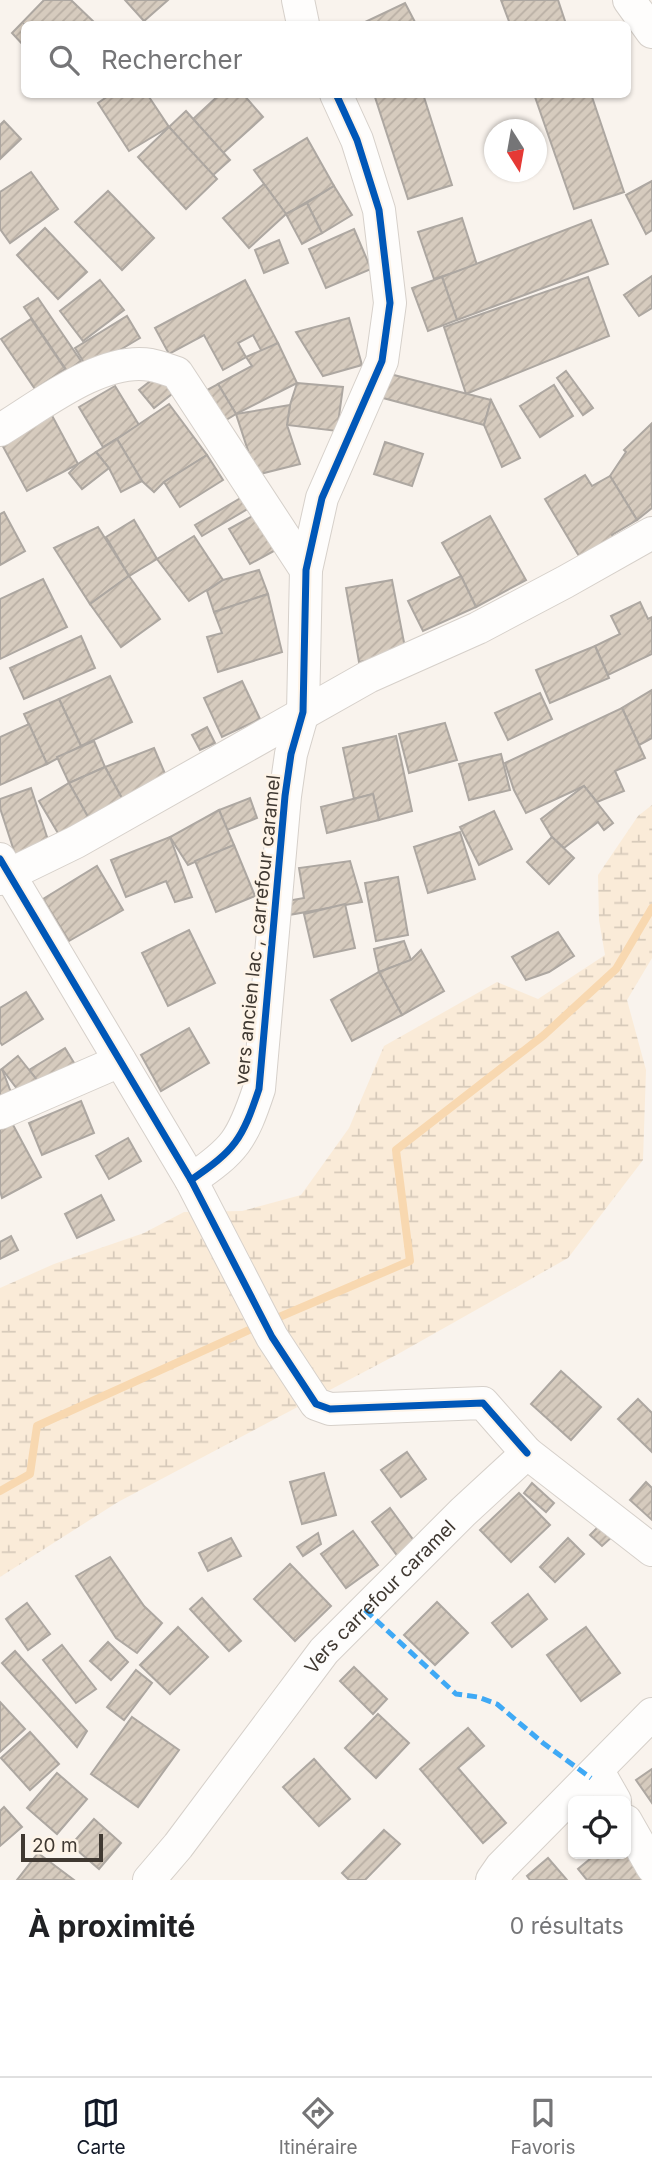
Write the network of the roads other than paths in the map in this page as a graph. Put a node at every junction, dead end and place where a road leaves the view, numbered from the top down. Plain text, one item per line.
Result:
1 (298, 0) edge
2 (629, 0) edge
3 (302, 21) edge
4 (652, 32) edge
5 (338, 98) edge
6 (0, 430) edge
7 (652, 533) edge
8 (306, 570) junction
9 (303, 712) junction
10 (3, 871) edge
11 (120, 1061) junction
12 (0, 1113) edge
13 (191, 1180) junction
14 (527, 1453) junction
15 (652, 1550) edge
16 (652, 1714) edge
17 (598, 1771) junction
18 (612, 1796) edge
19 (631, 1830) edge
20 (652, 1867) edge
21 (149, 1880) edge
22 (492, 1880) edge

1 - 3 street
2 - 4 street
5 - 8 street, vers ancien lac , carrefour caramel
6 - 8 street
7 - 9 street
8 - 9 street, vers ancien lac , carrefour caramel
9 - 10 street
9 - 13 street, vers ancien lac , carrefour caramel
10 - 11 street
11 - 12 street
11 - 13 street
13 - 14 street
14 - 15 street
14 - 21 street, Vers carrefour caramel
16 - 17 street
17 - 18 street
17 - 22 street
19 - 20 street

